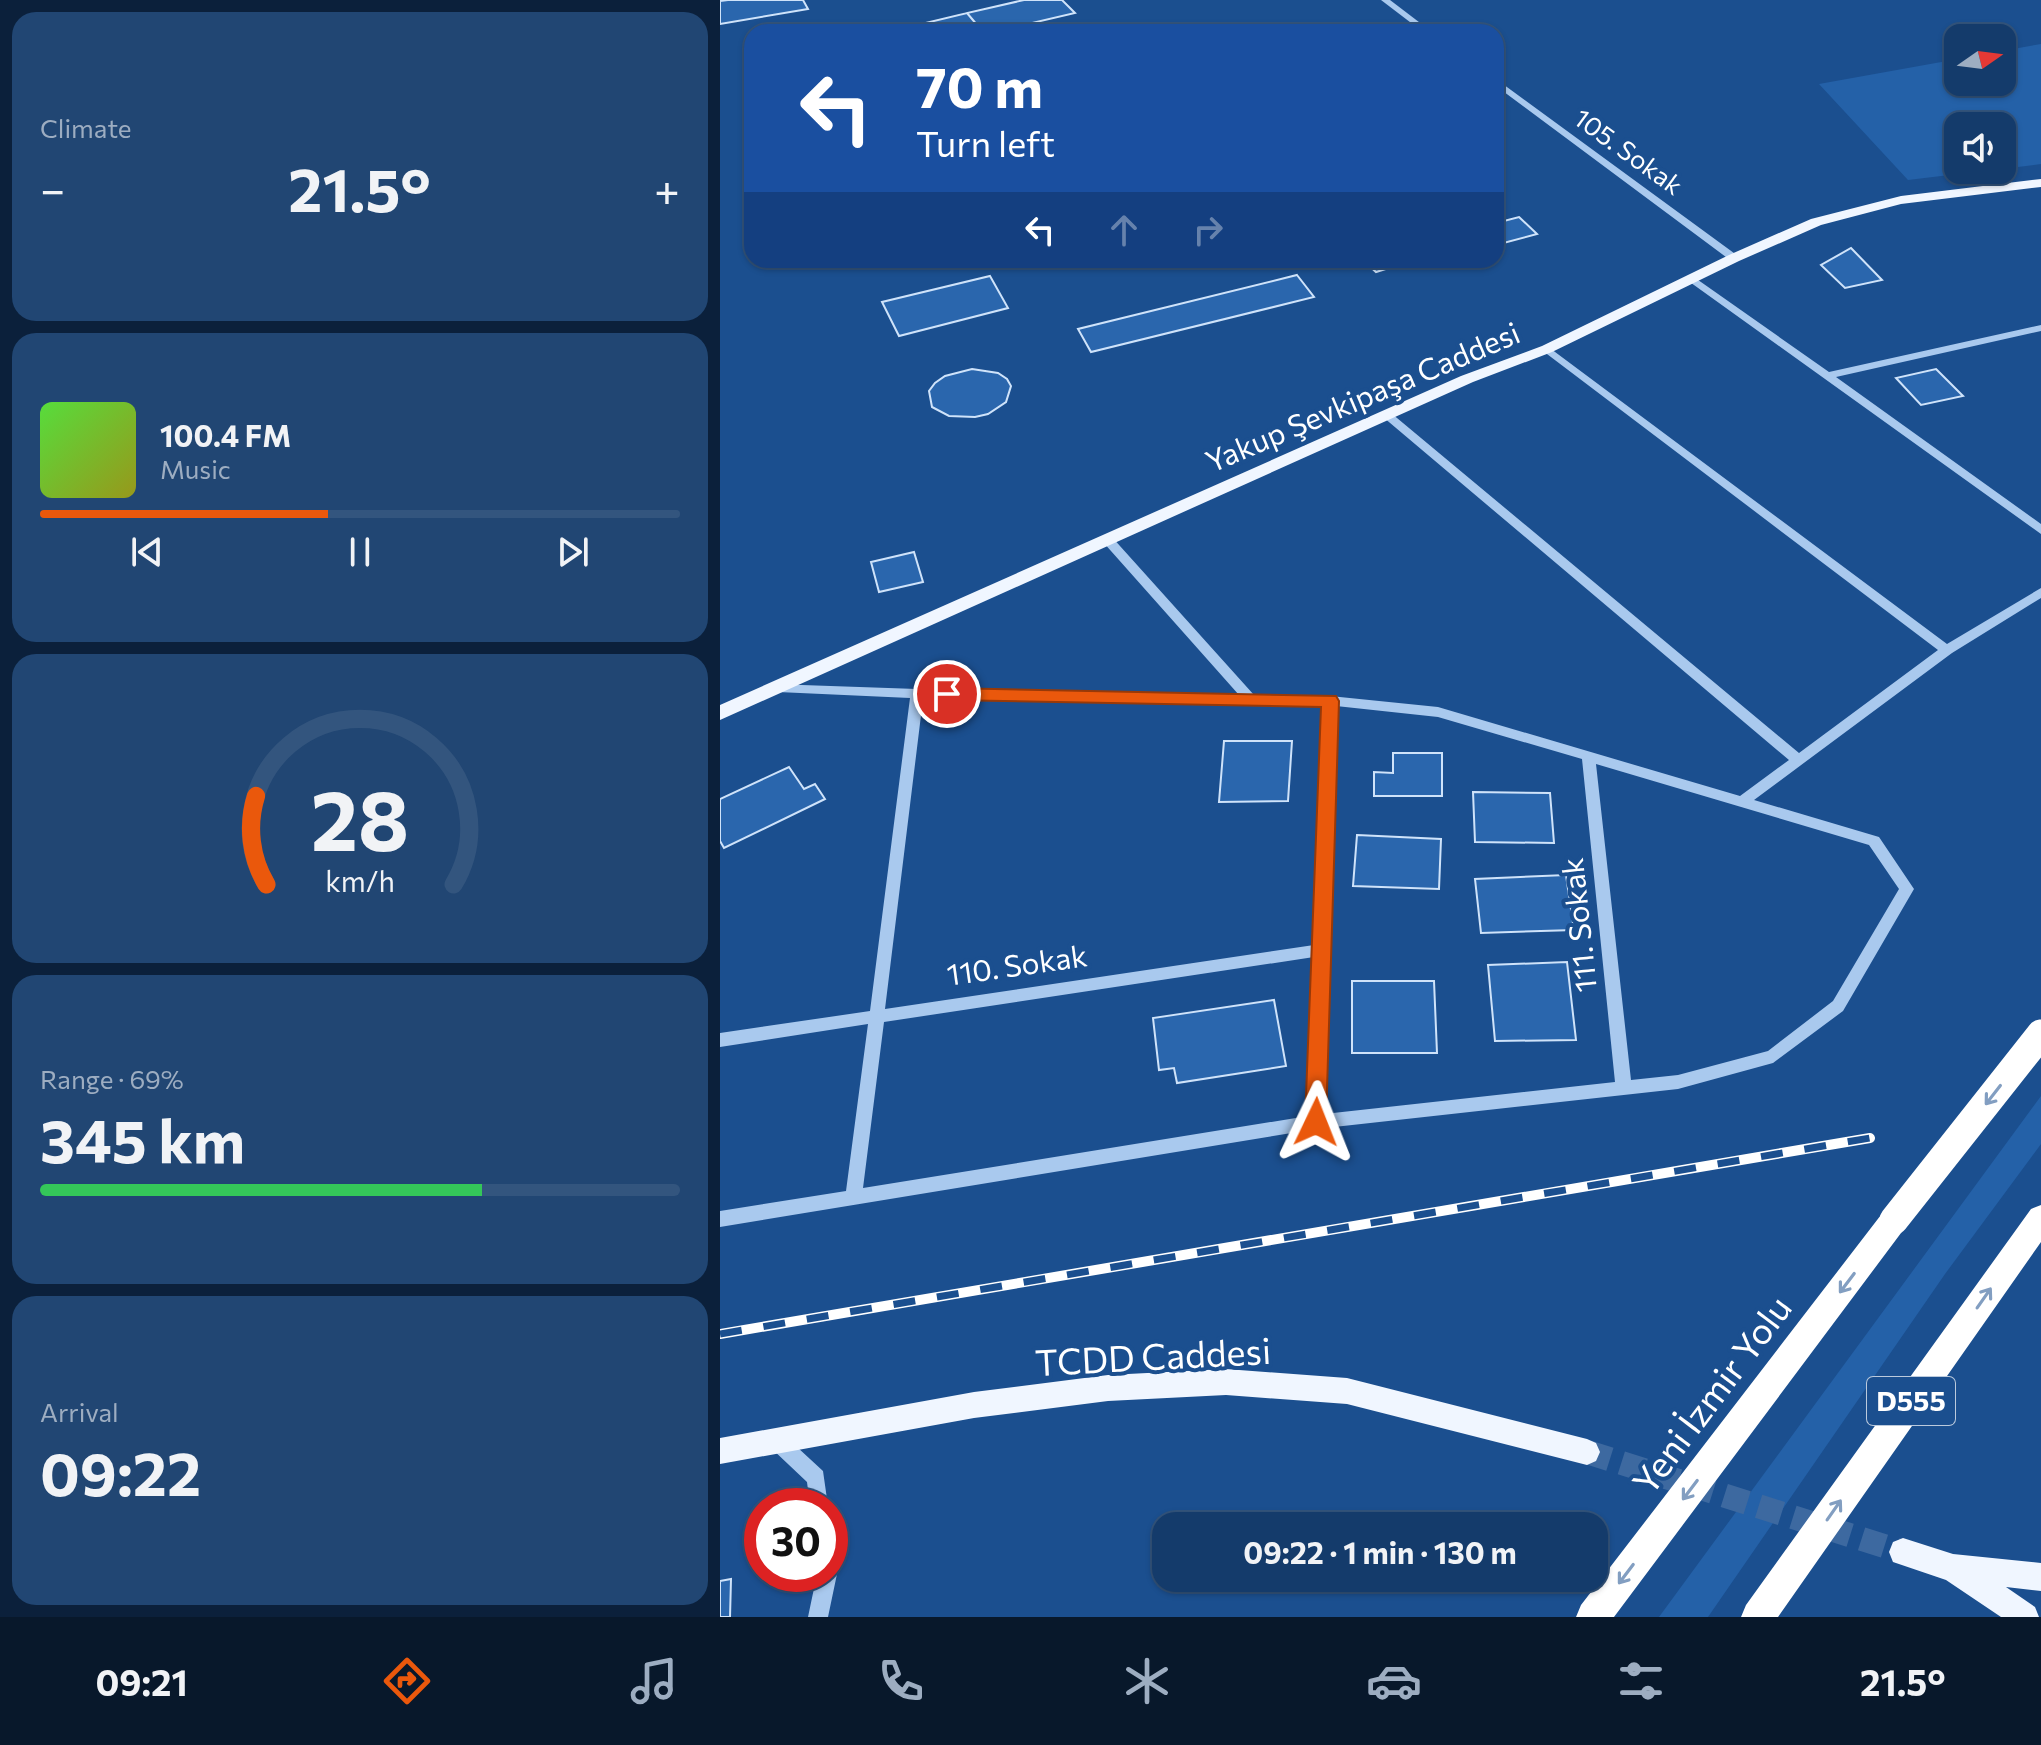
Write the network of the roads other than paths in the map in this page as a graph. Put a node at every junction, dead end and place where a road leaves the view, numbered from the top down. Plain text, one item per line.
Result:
1 (1385, 0) edge
2 (1417, 24) edge
3 (1504, 88) edge
4 (2041, 183) edge
5 (1734, 258) junction
6 (1691, 278) junction
7 (2041, 328) edge
8 (1547, 349) junction
9 (1828, 376) junction
10 (1387, 415) junction
11 (2041, 530) edge
12 (1107, 539) junction
13 (2041, 592) edge
14 (1947, 650) junction
15 (778, 687) junction
16 (917, 694) junction
17 (1250, 699) junction
18 (1330, 701) junction
19 (720, 713) edge
20 (1588, 756) junction
21 (1798, 760) junction
22 (1742, 802) junction
23 (1321, 950) junction
24 (877, 1015) junction
25 (2041, 1034) edge
26 (720, 1040) edge
27 (1624, 1088) junction
28 (1316, 1122) junction
29 (854, 1197) junction
30 (720, 1219) edge
31 (2037, 1223) edge
32 (777, 1441) junction
33 (720, 1451) edge
34 (1587, 1452) tunnel mouth
35 (817, 1488) edge
36 (1903, 1552) tunnel mouth
37 (1953, 1568) junction
38 (2041, 1577) edge
39 (823, 1592) edge
40 (818, 1617) edge
41 (1593, 1617) edge
42 (1758, 1617) edge
43 (2025, 1617) edge

1 - 2 street
3 - 5 street, 105. Sokak
4 - 5 main road, Yakup Şevkipaşa Caddesi
5 - 6 main road, Yakup Şevkipaşa Caddesi
6 - 8 main road, Yakup Şevkipaşa Caddesi
6 - 9 street
7 - 9 street
8 - 10 main road, Yakup Şevkipaşa Caddesi
8 - 14 street
9 - 11 street
10 - 12 main road, Yakup Şevkipaşa Caddesi
10 - 21 street
12 - 15 main road, Yakup Şevkipaşa Caddesi
12 - 17 street
13 - 14 street
14 - 21 street
15 - 16 street
15 - 19 main road, Yakup Şevkipaşa Caddesi
16 - 17 street
16 - 24 street
17 - 18 street
18 - 20 street
18 - 23 street
20 - 22 street
20 - 27 street, 111. Sokak
21 - 22 street
22 - 27 street
23 - 24 street, 110. Sokak
23 - 28 street
24 - 26 street, 110. Sokak
24 - 29 street
25 -> 41 highway, Yeni İzmir Yolu, bridge
27 - 28 street
28 - 29 street
29 - 30 street
42 -> 31 highway, D555
32 - 33 main road, TCDD Caddesi
32 - 34 main road, TCDD Caddesi
32 - 35 street
36 - 37 main road
37 - 38 main road
37 - 43 main road
39 - 40 street

